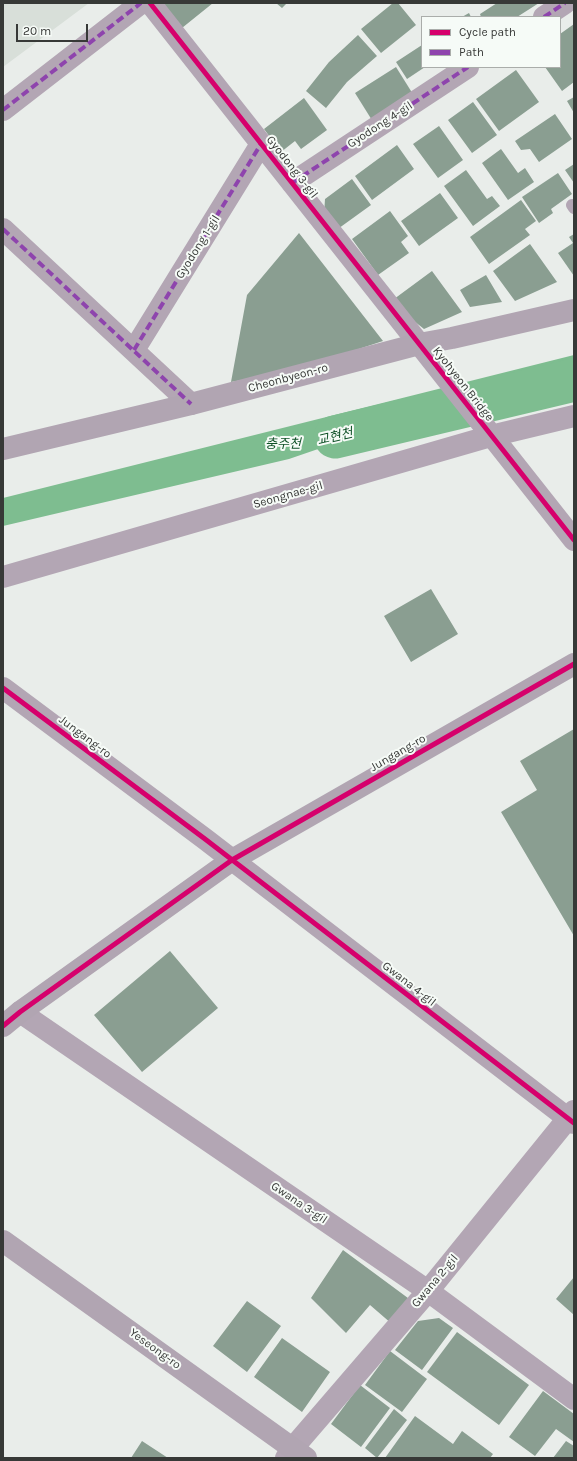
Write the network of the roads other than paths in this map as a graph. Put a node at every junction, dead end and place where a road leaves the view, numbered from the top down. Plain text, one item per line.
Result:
1 (140, 3) edge
2 (150, 3) edge
3 (565, 3) edge
4 (546, 16) edge
5 (466, 68) edge
6 (3, 110) edge
7 (261, 144) junction
8 (292, 183) junction
9 (3, 228) edge
10 (574, 310) edge
11 (419, 344) junction
12 (134, 350) junction
13 (192, 404) junction
14 (574, 416) edge
15 (489, 433) junction
16 (3, 449) edge
17 (574, 540) edge
18 (3, 578) edge
19 (574, 664) edge
20 (3, 688) edge
21 (232, 860) junction
22 (20, 1012) junction
23 (3, 1026) edge
24 (572, 1118) edge
25 (3, 1240) edge
26 (428, 1291) junction
27 (574, 1399) edge
28 (295, 1455) edge

1 - 6 street
2 - 7 street, Gyodong 3-gil
3 - 4 street
5 - 8 street, Gyodong 4-gil
7 - 8 street, Gyodong 3-gil
7 - 12 street, Gyodong 1-gil
8 - 11 street, Gyodong 3-gil
9 - 12 street
10 - 11 street, Cheonbyeon-ro
11 - 13 street, Cheonbyeon-ro
11 - 15 street, Kyohyeon Bridge
12 - 13 street
13 - 16 street, Cheonbyeon-ro
14 - 15 street, Seongnae-gil
15 - 17 street, Kyohyeon Bridge
15 - 18 street, Seongnae-gil
19 - 21 street, Jungang-ro
20 - 21 street, Jungang-ro
21 - 22 street, Jungang-ro
21 - 24 street, Gwana 4-gil
22 - 23 street, Jungang-ro
22 - 26 street, Gwana 3-gil
24 - 26 street, Gwana 2-gil
25 - 28 street, Yeseong-ro
26 - 27 street, Gwana 3-gil
26 - 28 street, Gwana 2-gil

